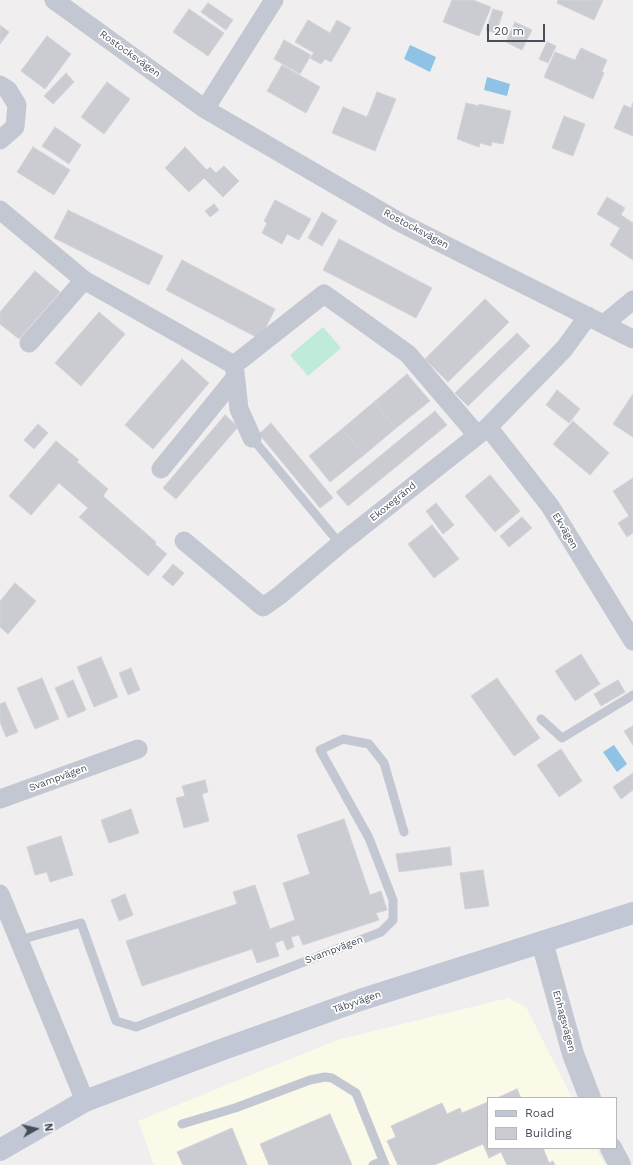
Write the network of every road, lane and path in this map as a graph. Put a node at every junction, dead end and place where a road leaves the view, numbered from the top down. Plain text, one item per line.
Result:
1 (54, 0) edge
2 (274, 0) edge
3 (0, 85) edge
4 (205, 109) junction
5 (0, 140) edge
6 (0, 210) edge
7 (84, 280) junction
8 (633, 300) edge
9 (596, 320) junction
10 (633, 339) edge
11 (29, 343) dead end
12 (234, 372) junction
13 (483, 431) junction
14 (252, 438) joint
15 (161, 469) dead end
16 (184, 540) dead end
17 (340, 544) junction
18 (633, 641) edge
19 (633, 695) edge
20 (541, 719) dead end
21 (138, 749) dead end
22 (0, 799) edge
23 (404, 832) dead end
24 (0, 894) edge
25 (633, 913) edge
26 (19, 940) junction
27 (542, 942) junction
28 (590, 1097) edge
29 (85, 1101) junction
30 (182, 1124) dead end
31 (612, 1149) edge
32 (0, 1150) edge
33 (384, 1163) edge
34 (373, 1165) edge
35 (620, 1165) edge

1 - 4 street, Rostocksvägen
2 - 4 street
3 - 5 street
4 - 9 street, Rostocksvägen
6 - 7 street
7 - 11 street
7 - 12 street
8 - 9 street, Ekoxegränd
9 - 10 street, Rostocksvägen
9 - 13 street, Ekoxegränd
12 - 13 street, Ekvägen
12 - 14 street
12 - 15 street
13 - 17 street, Ekoxegränd
13 - 18 street, Ekvägen
14 - 17 lane
16 - 17 street, Ekoxegränd
19 - 20 lane
21 - 22 street, Svampvägen
23 - 26 lane, Svampvägen
24 - 26 street
25 - 27 main road, Täbyvägen
26 - 29 street
27 - 28 street, Enhagsvägen
27 - 29 main road, Täbyvägen
29 - 32 main road, Täbyvägen
30 - 33 lane
31 - 35 street
33 - 34 lane

